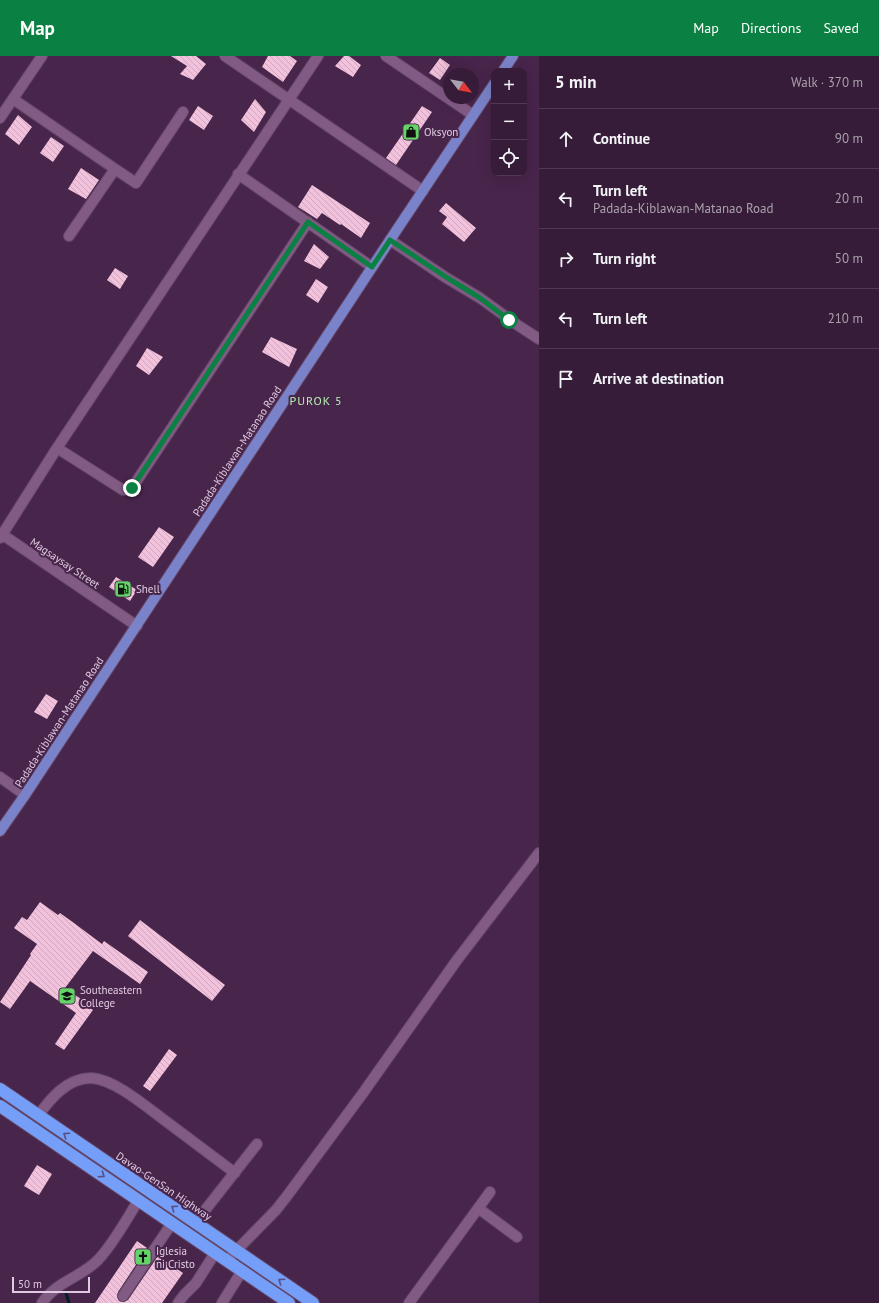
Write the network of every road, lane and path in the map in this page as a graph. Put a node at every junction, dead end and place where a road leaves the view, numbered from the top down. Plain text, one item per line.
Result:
1 (42, 56) edge
2 (225, 56) edge
3 (318, 56) edge
4 (386, 56) edge
5 (513, 56) edge
6 (505, 68) edge
7 (491, 88) edge
8 (13, 99) junction
9 (289, 100) junction
10 (183, 112) dead end
11 (473, 115) junction
12 (0, 118) edge
13 (114, 169) junction
14 (238, 174) junction
15 (423, 191) junction
16 (308, 222) junction
17 (69, 236) dead end
18 (390, 240) junction
19 (372, 267) junction
20 (539, 339) edge
21 (57, 448) junction
22 (1, 535) edge
23 (137, 626) junction
24 (0, 777) edge
25 (25, 795) junction
26 (0, 831) edge
27 (539, 853) edge
28 (0, 1089) edge
29 (0, 1106) edge
30 (38, 1116) junction
31 (257, 1144) dead end
32 (235, 1173) junction
33 (490, 1192) dead end
34 (138, 1201) junction
35 (478, 1208) junction
36 (172, 1223) junction
37 (196, 1223) junction
38 (517, 1237) dead end
39 (236, 1251) junction
40 (215, 1253) junction
41 (226, 1261) junction
42 (242, 1271) junction
43 (123, 1296) dead end
44 (42, 1303) edge
45 (178, 1303) edge
46 (222, 1303) edge
47 (289, 1303) edge
48 (313, 1303) edge
49 (409, 1303) edge

1 - 8 street
2 - 9 street
3 - 9 street
4 - 11 street
5 - 6 main road
7 - 11 main road, Padada-Kiblawan-Matanao Road
8 - 12 street
8 - 13 street
9 - 14 street
9 - 15 street
10 - 13 street
11 - 15 main road, Padada-Kiblawan-Matanao Road
13 - 17 street
14 - 16 street
14 - 21 street
15 - 18 main road, Padada-Kiblawan-Matanao Road
16 - 19 street
16 - 21 street
18 - 19 main road, Padada-Kiblawan-Matanao Road
18 - 20 street
19 - 23 main road, Padada-Kiblawan-Matanao Road
21 - 22 street
22 - 23 street, Magsaysay Street
23 - 25 main road, Padada-Kiblawan-Matanao Road
24 - 25 street
25 - 26 main road, Padada-Kiblawan-Matanao Road
27 - 39 street
28 - 30 highway, Davao-GenSan Highway
29 -> 34 highway
30 - 32 street
37 -> 30 highway, Davao-GenSan Highway
31 - 32 street
32 - 37 street
33 - 35 street
34 - 36 highway
34 - 44 street
35 - 38 street
35 - 49 street
36 - 40 highway
36 - 43 street
37 - 39 highway, Davao-GenSan Highway
39 - 41 street
48 -> 39 highway, Davao-GenSan Highway
40 - 41 highway
40 - 45 street
41 - 42 highway
42 - 46 street
42 - 47 highway

